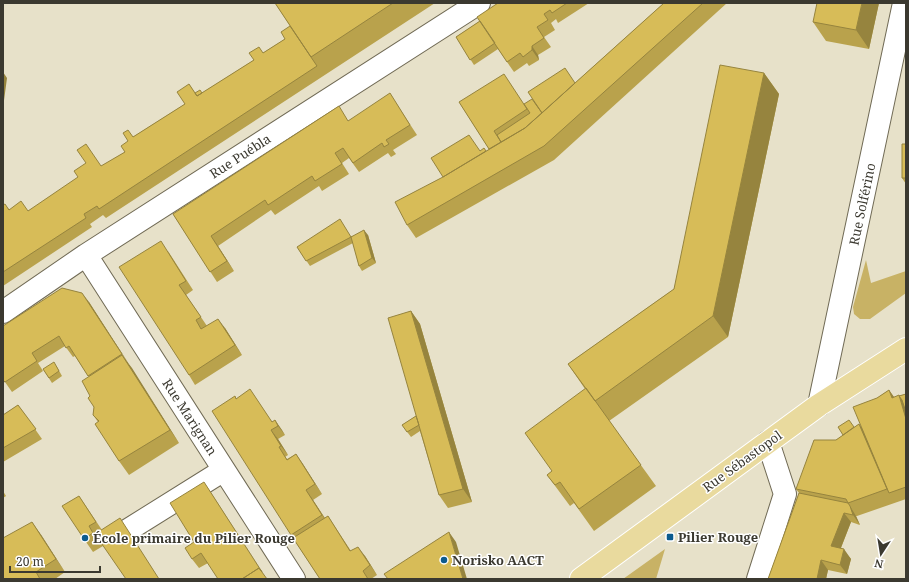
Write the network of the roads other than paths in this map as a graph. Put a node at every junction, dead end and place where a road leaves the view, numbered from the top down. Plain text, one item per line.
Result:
1 (479, 3) edge
2 (904, 3) edge
3 (86, 255) junction
4 (3, 312) edge
5 (906, 349) edge
6 (819, 405) junction
7 (768, 442) junction
8 (224, 470) junction
9 (128, 530) edge
10 (294, 579) edge
11 (580, 579) edge
12 (758, 579) edge

1 - 3 street, Rue Puébla
2 - 6 street, Rue Solférino
3 - 4 street, Rue Puébla
3 - 8 street, Rue Marignan
5 - 6 main road, Rue Sébastopol
6 - 7 main road, Rue Sébastopol
7 - 11 main road, Rue Sébastopol
7 - 12 street
8 - 9 street
8 - 10 street, Rue Marignan

